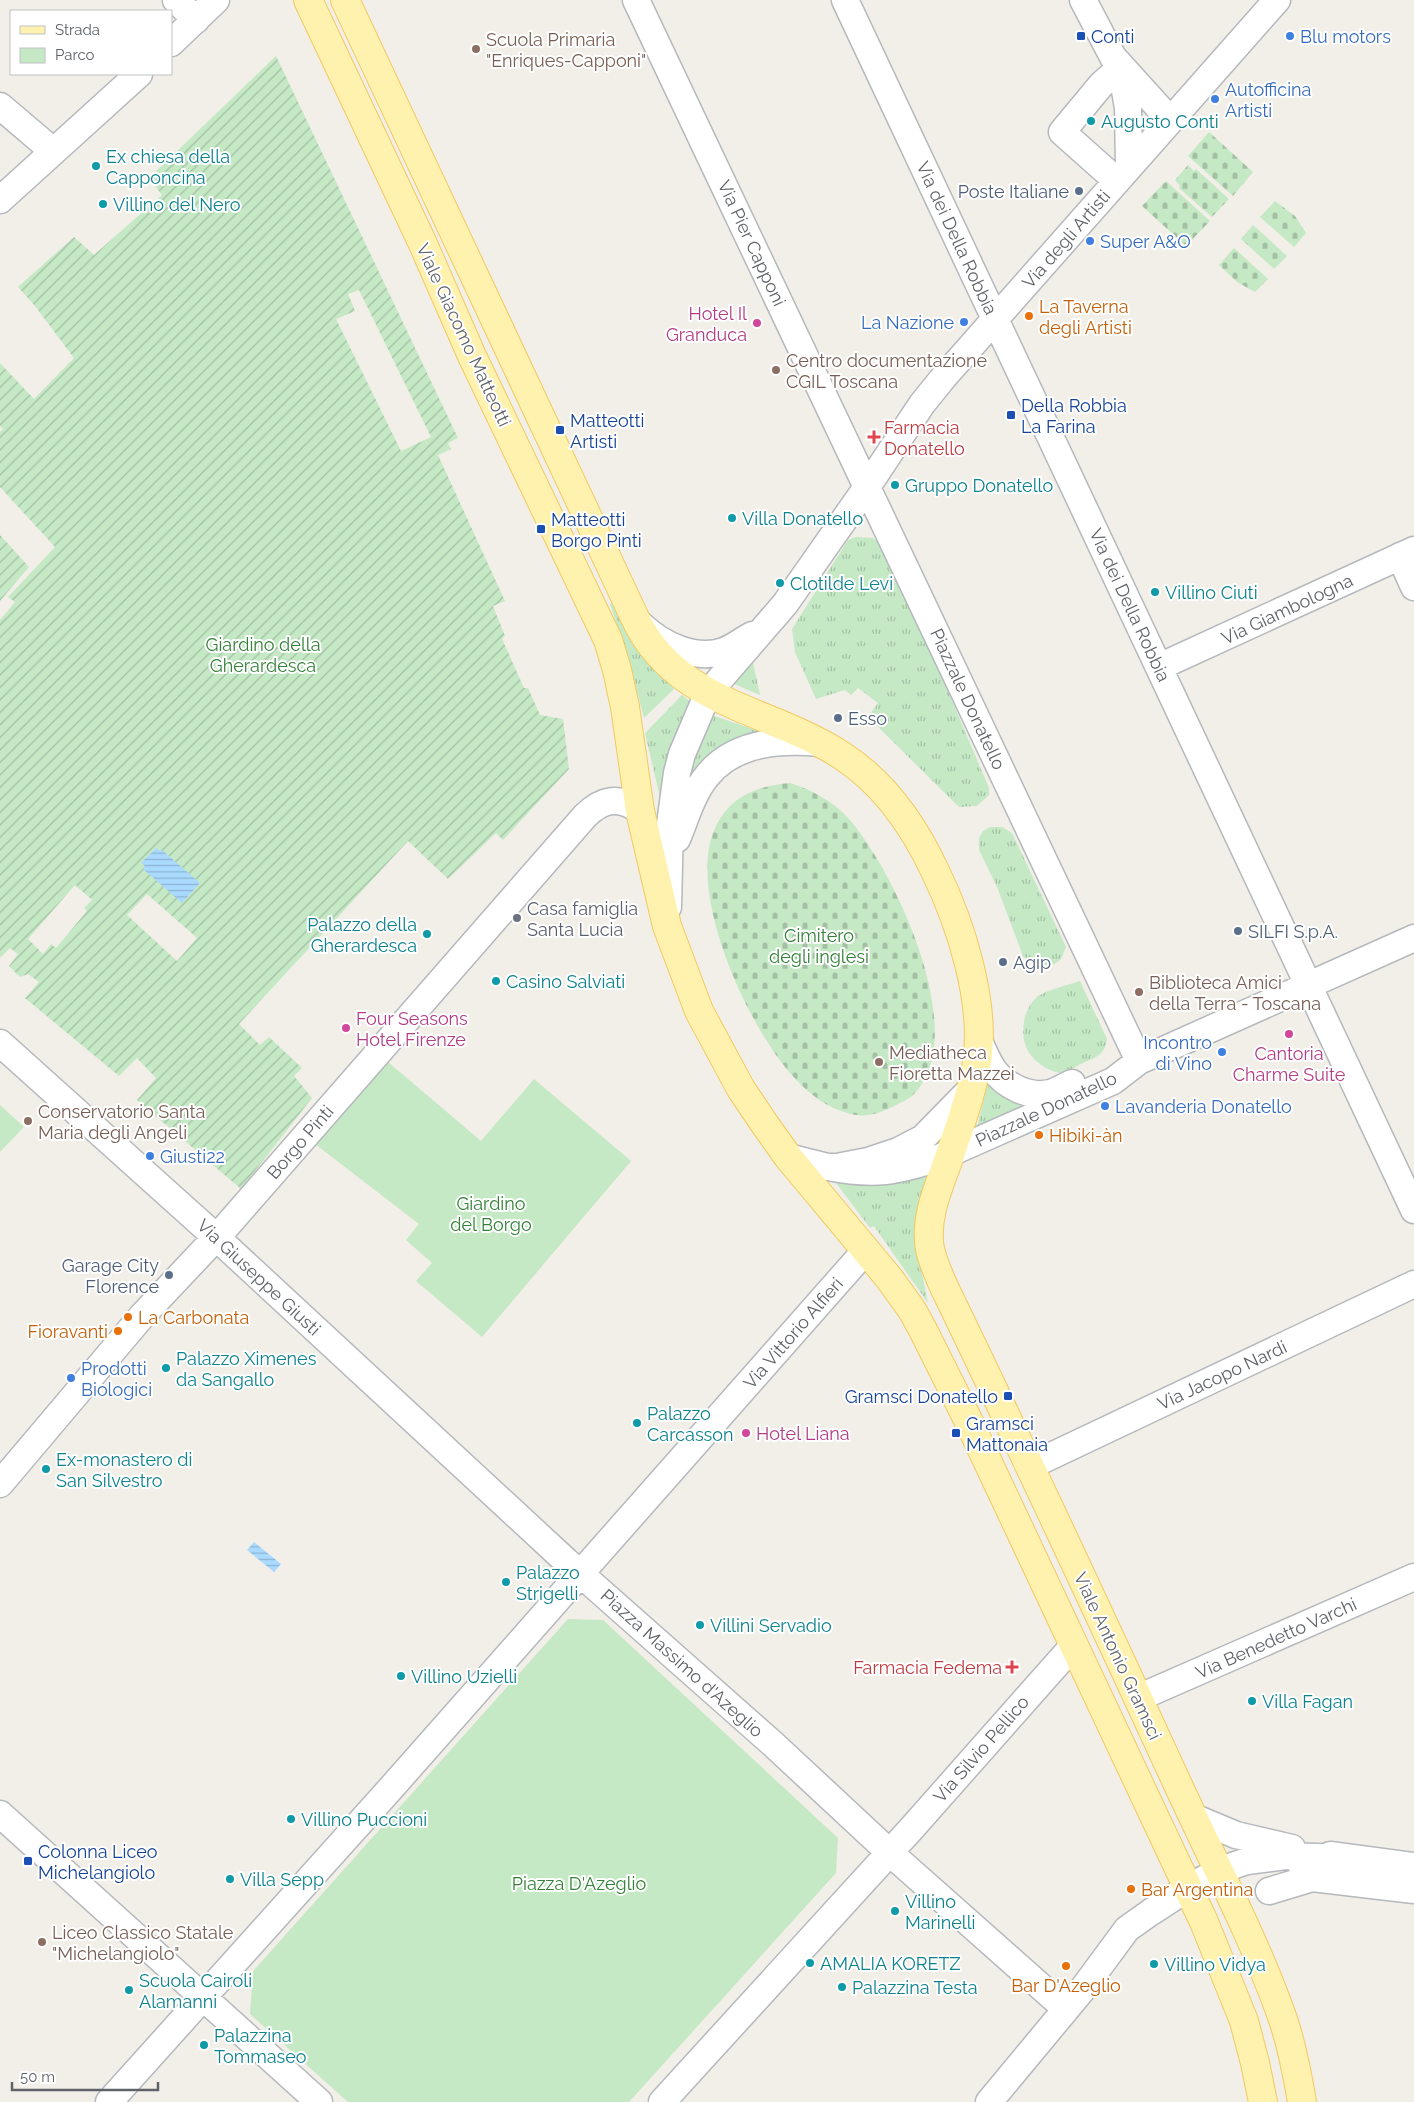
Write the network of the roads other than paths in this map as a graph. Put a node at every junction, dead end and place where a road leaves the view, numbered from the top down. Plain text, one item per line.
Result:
1 (176, 0) edge
2 (216, 0) edge
3 (308, 0) edge
4 (345, 0) edge
5 (636, 0) edge
6 (844, 0) edge
7 (1084, 0) edge
8 (1277, 0) edge
9 (196, 20) junction
10 (172, 42) edge
11 (1121, 67) junction
12 (138, 75) edge
13 (0, 106) edge
14 (1170, 120) junction
15 (53, 152) junction
16 (1123, 174) junction
17 (0, 200) edge
18 (996, 319) junction
19 (867, 487) junction
20 (1407, 553) edge
21 (1414, 588) edge
22 (635, 618) junction
23 (771, 622) junction
24 (654, 647) joint
25 (1159, 667) junction
26 (617, 670) joint
27 (708, 693) junction
28 (821, 743) junction
29 (640, 811) junction
30 (668, 862) junction
31 (667, 926) junction
32 (1414, 938) edge
33 (1308, 985) junction
34 (979, 1041) junction
35 (0, 1043) edge
36 (1139, 1061) junction
37 (971, 1089) junction
38 (950, 1154) junction
39 (788, 1157) junction
40 (828, 1167) junction
41 (1414, 1210) edge
42 (931, 1214) joint
43 (216, 1238) junction
44 (866, 1250) junction
45 (1414, 1284) edge
46 (1030, 1466) junction
47 (0, 1484) edge
48 (581, 1574) junction
49 (1414, 1577) edge
50 (1073, 1646) junction
51 (1138, 1698) junction
52 (0, 1814) edge
53 (1193, 1817) junction
54 (889, 1852) junction
55 (1295, 1856) junction
56 (1347, 1858) junction
57 (1414, 1866) edge
58 (1220, 1870) junction
59 (1312, 1878) junction
60 (1188, 1888) junction
61 (1414, 1890) edge
62 (1269, 1891) dead end
63 (203, 1998) junction
64 (1066, 2009) junction
65 (109, 2102) edge
66 (319, 2102) edge
67 (662, 2102) edge
68 (989, 2102) edge
69 (1263, 2102) edge
70 (1302, 2102) edge

1 - 9 street
2 - 9 street
3 - 26 main road, Viale Giacomo Matteotti
4 - 22 main road, Viale Giacomo Matteotti
5 - 19 street, Via Pier Capponi
6 - 18 street, Via dei Della Robbia
7 - 11 street
8 - 14 street, Via degli Artisti
9 - 10 street
11 - 14 street
11 - 16 street
11 - 16 street
12 - 15 street
13 - 15 street
14 - 16 street, Via degli Artisti
15 - 17 street
16 - 18 street, Via degli Artisti
18 - 19 street, Via degli Artisti
18 - 25 street, Via dei Della Robbia
19 - 23 street, Piazzale Donatello
19 - 36 street, Piazzale Donatello
20 - 21 street
20 - 25 street, Via Giambologna
22 - 23 street, Piazzale Donatello
22 - 24 main road, Viale Giacomo Matteotti
23 - 27 street, Piazzale Donatello
24 - 27 main road, Piazzale Donatello
25 - 33 street, Via dei Della Robbia
26 - 29 main road, Piazzale Donatello
27 - 28 main road, Piazzale Donatello
27 - 30 street, Piazzale Donatello
28 - 30 street, Piazzale Donatello
28 - 34 main road, Piazzale Donatello
29 - 31 main road, Piazzale Donatello
29 - 43 street, Borgo Pinti
30 - 31 street, Piazzale Donatello
31 - 39 main road, Piazzale Donatello
32 - 33 street
33 - 36 street
33 - 41 street, Via dei Della Robbia
34 - 36 street, Piazzale Donatello
34 - 37 main road, Piazzale Donatello
35 - 43 street, Via Giuseppe Giusti
36 - 38 street, Piazzale Donatello
37 - 38 main road, Piazzale Donatello
37 - 40 street, Piazzale Donatello
38 - 40 street, Piazzale Donatello
38 - 42 main road, Piazzale Donatello
39 - 40 street, Piazzale Donatello
39 - 44 main road, Piazzale Donatello
42 - 46 main road, Viale Antonio Gramsci
43 - 47 street, Borgo Pinti
43 - 48 street, Via Giuseppe Giusti
44 - 48 street, Via Vittorio Alfieri
44 - 50 main road, Viale Antonio Gramsci
45 - 46 street, Via Jacopo Nardi
46 - 51 main road, Viale Antonio Gramsci
48 - 54 street, Piazza Massimo d'Azeglio
48 - 63 street
49 - 51 street, Via Benedetto Varchi
50 - 54 street, Via Silvio Pellico
50 - 60 main road, Viale Antonio Gramsci
51 - 53 main road, Viale Antonio Gramsci
52 - 63 street
53 - 56 street
53 - 58 main road, Viale Antonio Gramsci
54 - 64 street, Piazza Massimo d'Azeglio
54 - 67 street
55 - 56 street
55 - 58 street
55 - 59 street
56 - 57 street
58 - 60 street
58 - 70 main road, Viale Antonio Gramsci
59 - 61 street
59 - 62 street
60 - 64 street
60 - 69 main road, Viale Antonio Gramsci
63 - 65 street
63 - 66 street
64 - 68 street

